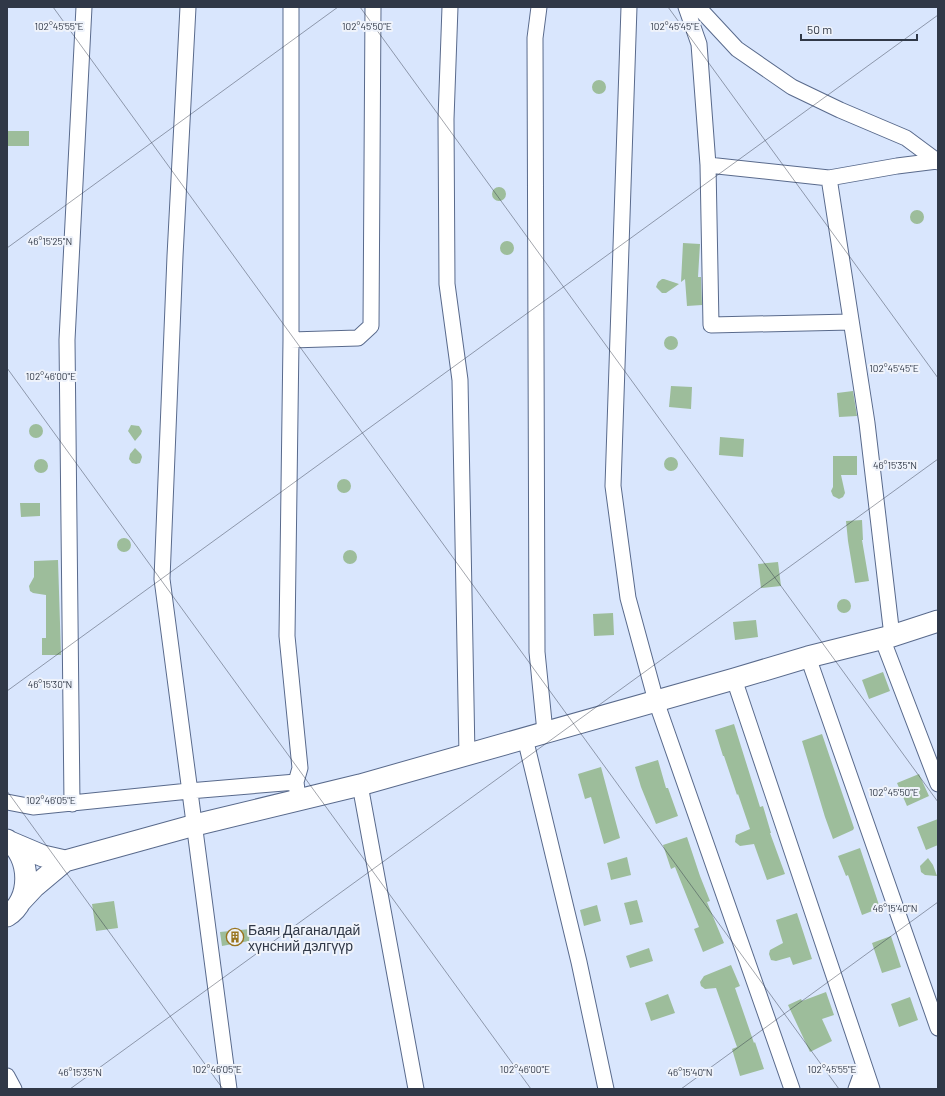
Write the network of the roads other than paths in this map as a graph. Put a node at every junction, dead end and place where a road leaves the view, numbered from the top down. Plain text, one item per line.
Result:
1 (84, 7) edge
2 (188, 7) edge
3 (291, 7) edge
4 (373, 7) edge
5 (450, 7) edge
6 (539, 7) edge
7 (629, 7) edge
8 (686, 7) edge
9 (698, 7) edge
10 (938, 162) edge
11 (708, 165) junction
12 (829, 178) junction
13 (852, 322) junction
14 (291, 340) junction
15 (938, 621) edge
16 (887, 637) junction
17 (808, 657) junction
18 (734, 679) junction
19 (656, 701) junction
20 (535, 735) junction
21 (467, 755) junction
22 (360, 784) junction
23 (938, 784) edge
24 (297, 790) junction
25 (189, 791) junction
26 (7, 802) edge
27 (72, 804) junction
28 (195, 825) junction
29 (8, 841) edge
30 (65, 861) junction
31 (14, 909) edge
32 (938, 1028) edge
33 (864, 1067) junction
34 (7, 1076) edge
35 (14, 1089) edge
36 (230, 1089) edge
37 (416, 1089) edge
38 (606, 1089) edge
39 (792, 1089) edge
40 (856, 1089) edge
41 (872, 1089) edge

1 - 27 street
2 - 25 street
3 - 14 street
4 - 14 street
5 - 21 street
6 - 20 street
7 - 19 street
8 - 11 street
9 - 10 street
10 - 12 street
11 - 12 street
11 - 13 street
12 - 13 street
13 - 16 street
14 - 24 street
15 - 16 street
16 - 17 street
16 - 23 street
17 - 18 street
17 - 32 street
18 - 19 street
18 - 33 street
19 - 20 street
19 - 39 street
20 - 21 street
20 - 38 street
21 - 22 street
22 - 24 street
22 - 37 street
24 - 25 street
24 - 28 street
25 - 27 street
25 - 28 street
26 - 27 street
28 - 30 street
28 - 36 street
29 - 30 street
29 - 31 street
30 - 31 street
33 - 40 street
33 - 41 street
34 - 35 street

